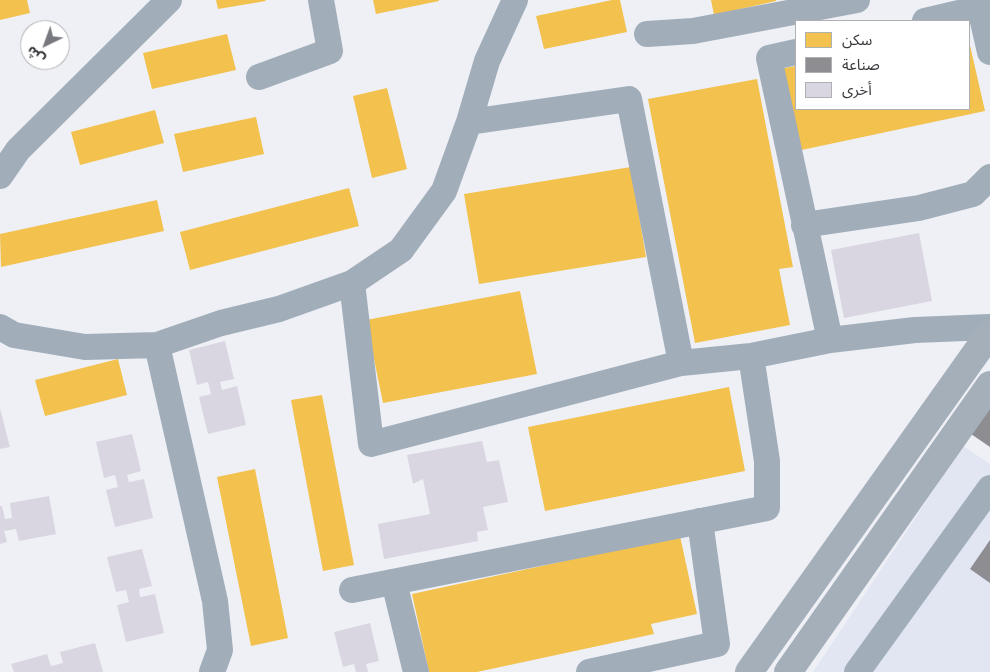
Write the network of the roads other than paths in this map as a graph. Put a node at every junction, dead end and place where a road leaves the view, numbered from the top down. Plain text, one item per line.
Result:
1 (169, 0) edge
2 (321, 0) edge
3 (515, 0) edge
4 (857, 0) edge
5 (929, 20) edge
6 (647, 34) dead end
7 (795, 52) edge
8 (990, 52) edge
9 (259, 77) dead end
10 (469, 122) junction
11 (9, 151) edge
12 (0, 176) edge
13 (990, 177) edge
14 (804, 225) junction
15 (352, 283) junction
16 (0, 326) edge
17 (990, 327) edge
18 (830, 340) junction
19 (157, 345) junction
20 (986, 348) edge
21 (752, 356) junction
22 (681, 363) junction
23 (990, 385) edge
24 (990, 488) edge
25 (700, 522) junction
26 (394, 582) junction
27 (352, 590) dead end
28 (212, 672) edge
29 (416, 672) edge
30 (589, 672) edge
31 (750, 672) edge
32 (788, 672) edge
33 (857, 672) edge

1 - 11 street
2 - 9 street
3 - 10 street
4 - 6 street
5 - 8 street
7 - 14 street
10 - 15 street
10 - 22 street
11 - 12 street
13 - 14 street
14 - 18 street
15 - 19 street
15 - 22 street
16 - 19 street
17 - 18 street
18 - 21 street
19 - 28 street
20 - 31 main road
21 - 22 street
21 - 25 street
23 - 32 main road
24 - 33 street
25 - 26 street
25 - 30 street
26 - 27 street
26 - 29 street

